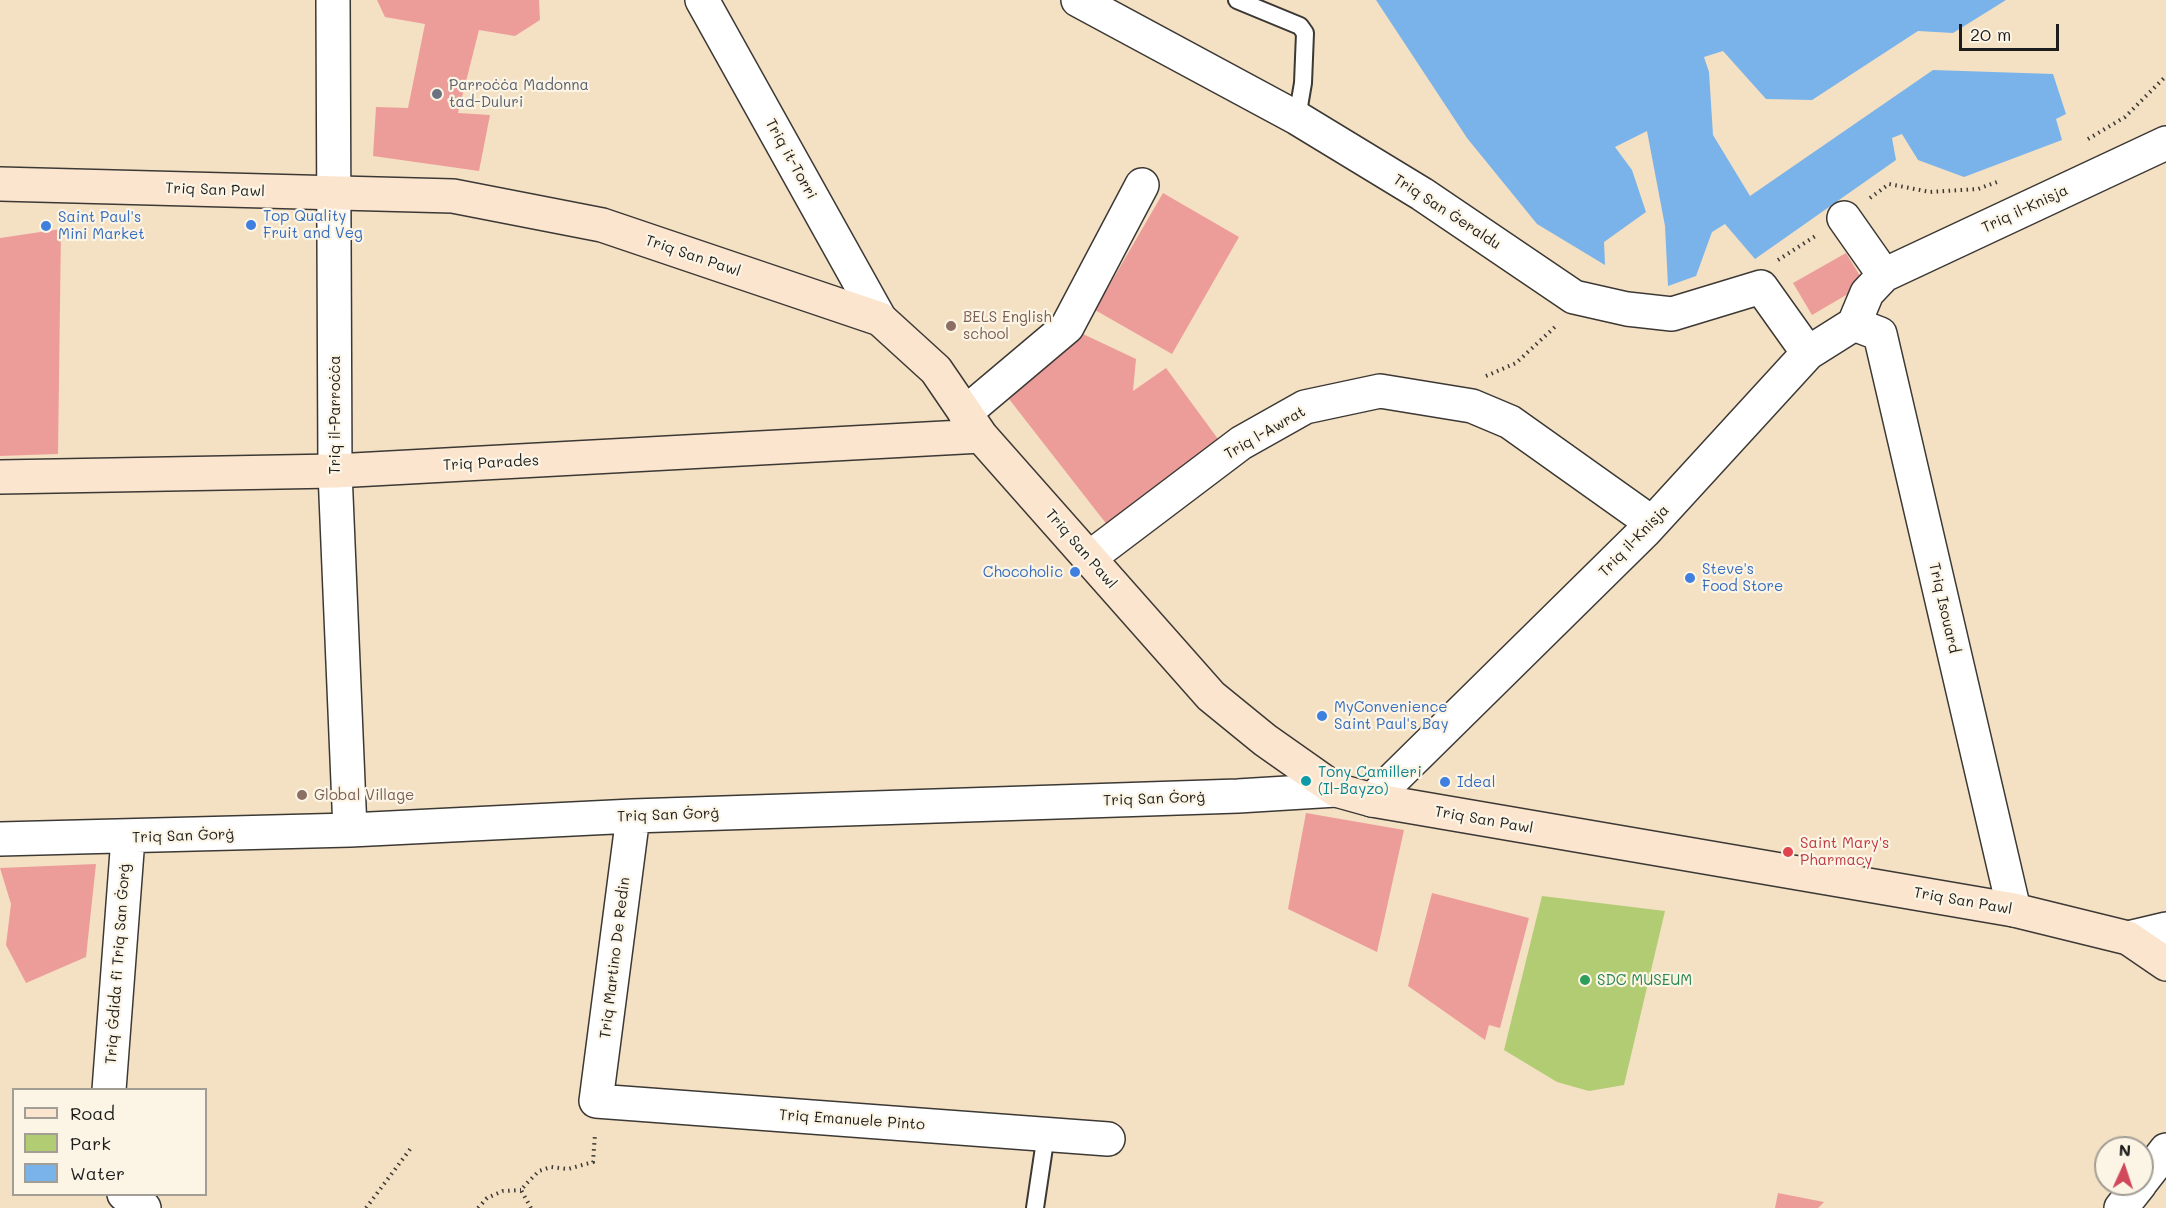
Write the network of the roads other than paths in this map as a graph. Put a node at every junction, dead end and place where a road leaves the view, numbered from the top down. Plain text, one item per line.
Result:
1 (333, 0) edge
2 (702, 0) edge
3 (1078, 0) edge
4 (1237, 0) edge
5 (1297, 118) junction
6 (2164, 152) edge
7 (0, 184) edge
8 (1142, 185) dead end
9 (335, 193) junction
10 (1844, 218) road end
11 (1884, 275) junction
12 (880, 319) junction
13 (1854, 324) junction
14 (1808, 353) junction
15 (973, 424) junction
16 (335, 471) junction
17 (0, 477) edge
18 (1652, 523) junction
19 (1089, 558) junction
20 (1336, 790) junction
21 (1372, 801) junction
22 (633, 816) junction
23 (350, 830) junction
24 (128, 838) junction
25 (0, 840) edge
26 (2014, 909) junction
27 (2166, 929) edge
28 (2128, 938) junction
29 (2166, 964) edge
30 (109, 1088) edge
31 (597, 1101) joint
32 (1046, 1134) junction
33 (1108, 1139) dead end
34 (2166, 1150) edge
35 (2154, 1165) edge
36 (127, 1196) edge
37 (2130, 1196) edge
38 (144, 1208) edge
39 (1035, 1208) edge
40 (2121, 1208) edge

1 - 9 street, Triq il-Parroċċa
2 - 12 street, Triq it-Torri
3 - 5 street, Triq San Ġeraldu
4 - 5 lane
5 - 14 street, Triq San Ġeraldu
6 - 11 street, Triq il-Knisja
7 - 9 street, Triq San Pawl
8 - 15 street
9 - 12 street, Triq San Pawl
9 - 16 street, Triq il-Parroċċa
10 - 11 street
11 - 13 street, Triq il-Knisja
12 - 15 street, Triq San Pawl
13 - 14 street, Triq il-Knisja
13 - 26 street, Triq Isouard
14 - 18 street, Triq il-Knisja
15 - 16 street, Triq Parades
15 - 19 street, Triq San Pawl
16 - 17 street, Triq Parades
16 - 23 street, Triq il-Parroċċa
18 - 19 street, Triq l-Awrat
18 - 21 street, Triq il-Knisja
19 - 20 street, Triq San Pawl
20 - 21 street, Triq San Pawl
20 - 22 street, Triq San Ġorġ
21 - 26 street, Triq San Pawl
22 - 23 street, Triq San Ġorġ
22 - 31 street, Triq Martino De Redin
23 - 24 street, Triq San Ġorġ
24 - 25 street, Triq San Ġorġ
24 - 30 street, Triq Ġdida fi Triq San Ġorġ
26 - 28 street, Triq San Pawl
27 - 28 street
28 - 29 street, Triq San Pawl
31 - 32 street, Triq Emanuele Pinto
32 - 33 street, Triq Emanuele Pinto
32 - 39 lane
34 - 35 street
36 - 38 street
37 - 40 street

